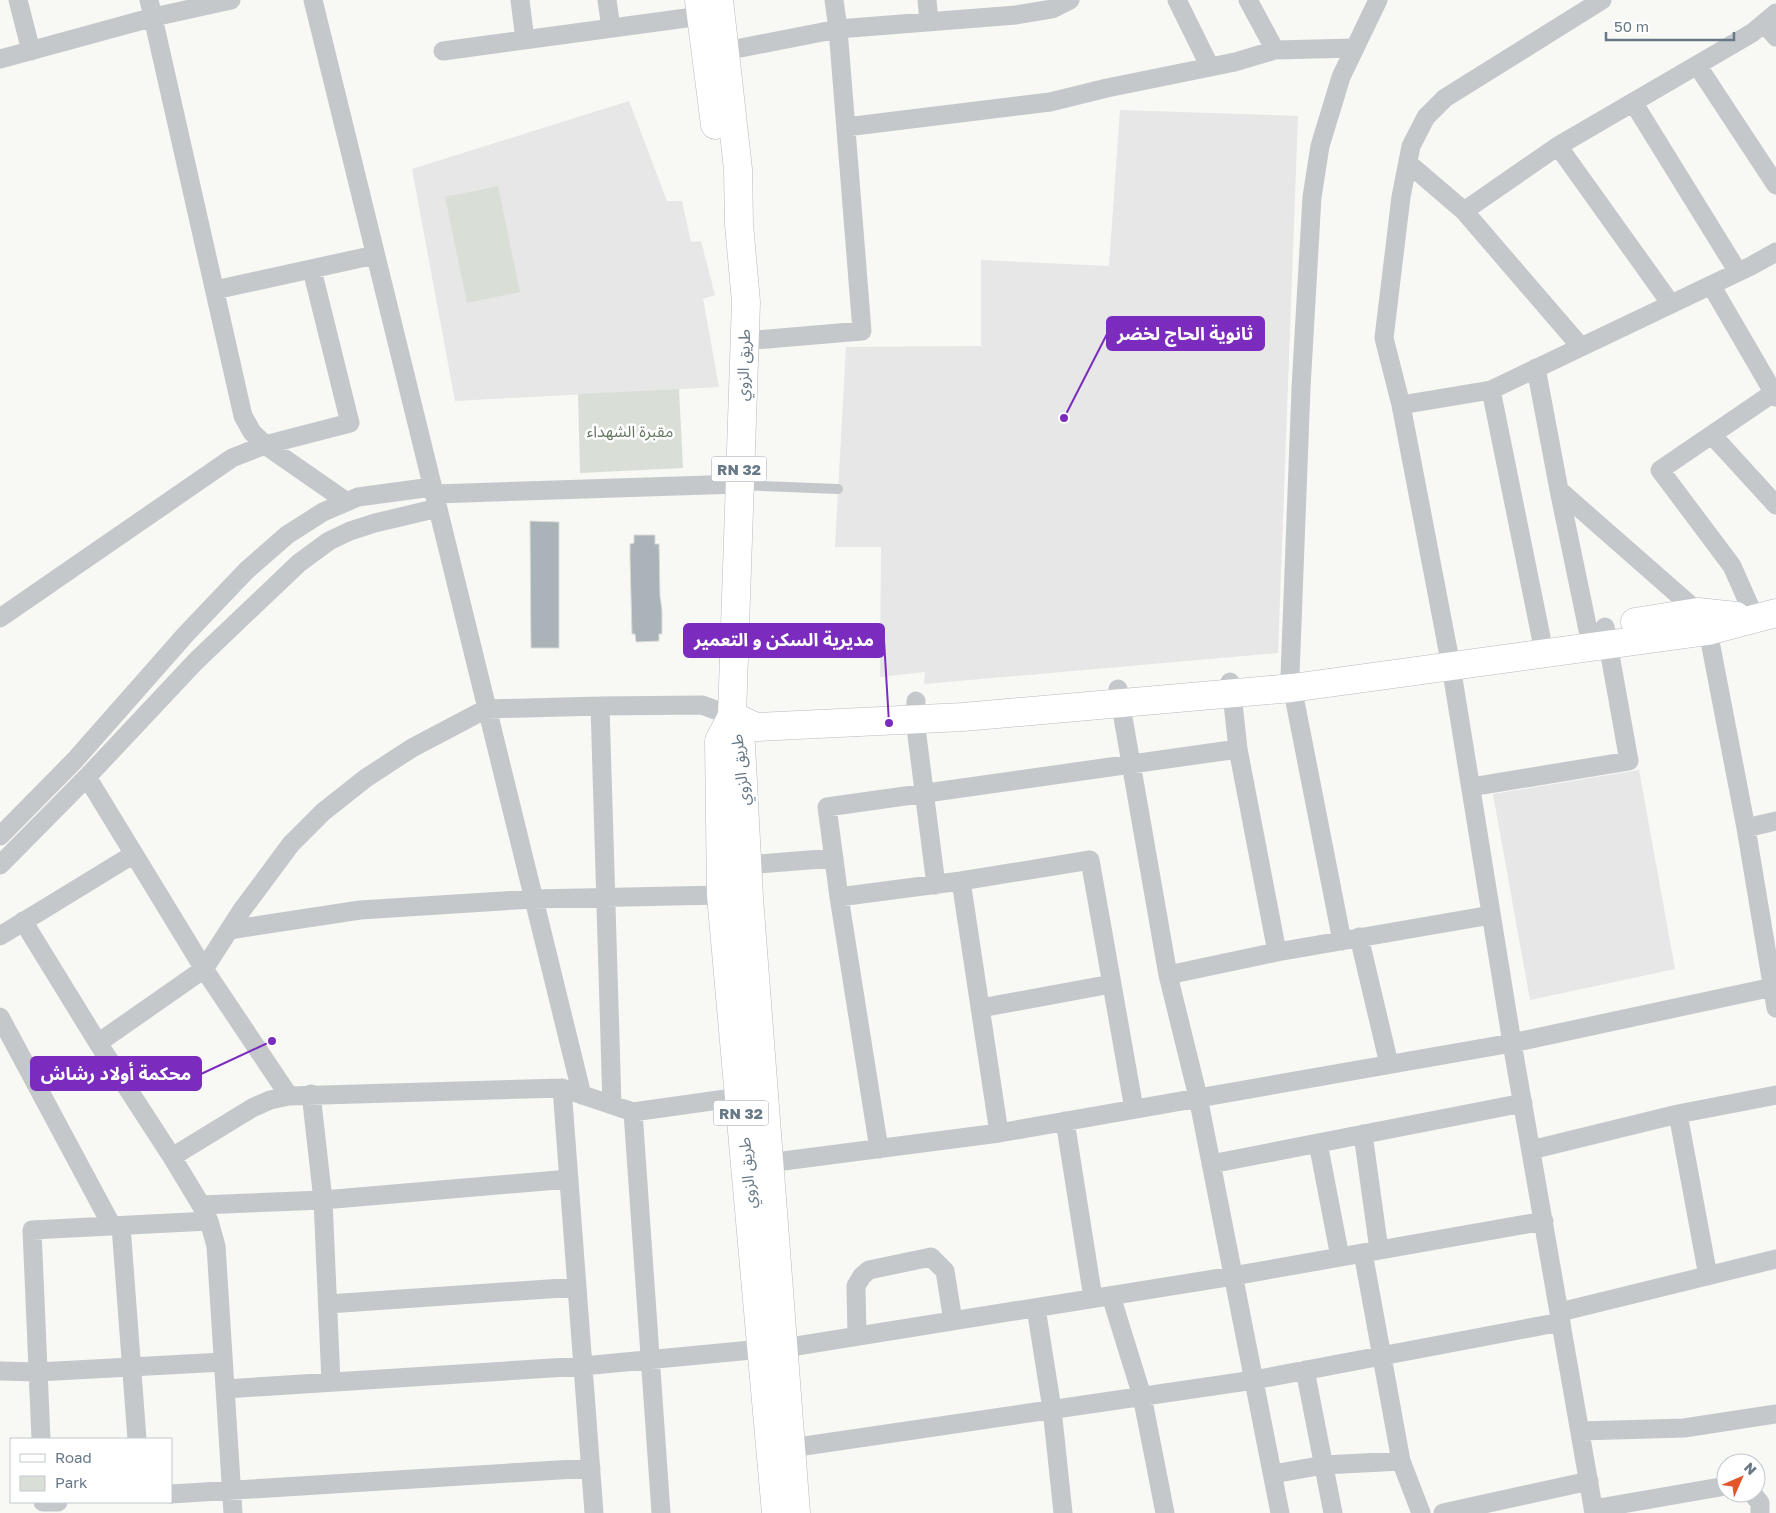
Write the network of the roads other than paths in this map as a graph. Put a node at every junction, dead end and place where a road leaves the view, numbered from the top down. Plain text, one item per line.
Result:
1 (18, 0) edge
2 (231, 0) edge
3 (313, 0) edge
4 (520, 0) edge
5 (607, 0) edge
6 (834, 0) edge
7 (927, 0) edge
8 (1070, 0) edge
9 (1177, 0) edge
10 (1248, 0) edge
11 (1378, 0) edge
12 (1602, 0) edge
13 (1768, 0) edge
14 (706, 5) edge
15 (1016, 8) edge
16 (1776, 8) edge
17 (151, 9) edge
18 (929, 22) junction
19 (1772, 24) edge
20 (612, 28) junction
21 (838, 29) junction
22 (525, 40) junction
23 (1355, 48) junction
24 (443, 50) dead end
25 (1275, 50) junction
26 (31, 51) junction
27 (715, 53) junction
28 (0, 59) edge
29 (1697, 65) junction
30 (1210, 67) junction
31 (1633, 102) junction
32 (846, 127) junction
33 (1558, 146) junction
34 (1408, 163) junction
35 (1776, 185) edge
36 (1464, 211) junction
37 (1776, 252) edge
38 (376, 255) junction
39 (312, 270) junction
40 (1738, 272) junction
41 (1712, 285) junction
42 (215, 290) junction
43 (1671, 304) junction
44 (744, 341) junction
45 (1580, 347) junction
46 (1536, 368) junction
47 (1492, 390) junction
48 (1775, 395) edge
49 (1401, 405) junction
50 (1712, 435) junction
51 (265, 444) junction
52 (739, 484) junction
53 (838, 489) dead end
54 (1559, 490) junction
55 (435, 496) junction
56 (346, 502) junction
57 (1776, 505) edge
58 (1, 612) edge
59 (1766, 615) edge
60 (1703, 621) junction
61 (1600, 634) junction
62 (1541, 637) junction
63 (1449, 658) junction
64 (1291, 682) junction
65 (1231, 688) junction
66 (1119, 696) junction
67 (600, 706) junction
68 (486, 709) junction
69 (916, 711) junction
70 (732, 716) junction
71 (1238, 749) junction
72 (1131, 764) junction
73 (87, 777) junction
74 (1470, 787) junction
75 (923, 794) junction
76 (1776, 821) edge
77 (1746, 828) junction
78 (0, 836) edge
79 (134, 854) junction
80 (834, 858) junction
81 (0, 865) edge
82 (747, 865) junction
83 (962, 881) junction
84 (936, 885) junction
85 (721, 895) junction
86 (839, 897) junction
87 (606, 898) junction
88 (533, 899) junction
89 (1768, 913) edge
90 (1491, 914) junction
91 (23, 921) junction
92 (229, 930) junction
93 (0, 936) edge
94 (1351, 939) junction
95 (1277, 952) junction
96 (204, 969) junction
97 (1168, 975) junction
98 (1773, 975) edge
99 (1111, 984) junction
100 (980, 1008) junction
101 (1776, 1008) edge
102 (0, 1017) edge
103 (1512, 1043) junction
104 (98, 1044) junction
105 (1389, 1064) junction
106 (562, 1088) junction
107 (311, 1094) junction
108 (582, 1095) junction
109 (1776, 1095) edge
110 (289, 1096) junction
111 (740, 1097) junction
112 (1198, 1097) junction
113 (1523, 1103) junction
114 (612, 1105) junction
115 (1134, 1109) junction
116 (633, 1112) junction
117 (1678, 1114) junction
118 (1065, 1121) junction
119 (1000, 1133) junction
120 (1363, 1134) junction
121 (1318, 1143) junction
122 (879, 1148) junction
123 (1531, 1150) junction
124 (172, 1157) junction
125 (768, 1163) junction
126 (1211, 1164) junction
127 (569, 1178) junction
128 (323, 1200) junction
129 (205, 1213) junction
130 (1544, 1221) junction
131 (116, 1226) junction
132 (1371, 1252) junction
133 (1340, 1257) junction
134 (1776, 1259) edge
135 (1233, 1276) junction
136 (1708, 1276) junction
137 (577, 1287) junction
138 (1102, 1297) junction
139 (328, 1304) junction
140 (1036, 1308) junction
141 (1560, 1317) junction
142 (953, 1321) junction
143 (857, 1336) junction
144 (773, 1349) junction
145 (1381, 1356) junction
146 (651, 1361) junction
147 (223, 1362) junction
148 (583, 1366) junction
149 (132, 1367) junction
150 (1305, 1370) junction
151 (0, 1372) edge
152 (38, 1372) junction
153 (1254, 1380) junction
154 (331, 1382) junction
155 (225, 1389) junction
156 (1142, 1396) junction
157 (1052, 1409) junction
158 (1776, 1414) edge
159 (1580, 1431) junction
160 (41, 1438) edge
161 (138, 1438) edge
162 (791, 1448) junction
163 (1401, 1461) junction
164 (1324, 1465) junction
165 (591, 1468) junction
166 (1273, 1474) junction
167 (1589, 1481) junction
168 (1716, 1488) edge
169 (231, 1490) junction
170 (172, 1494) edge
171 (1594, 1511) edge
172 (233, 1513) edge
173 (594, 1513) edge
174 (662, 1513) edge
175 (776, 1513) edge
176 (796, 1513) edge
177 (1063, 1513) edge
178 (1165, 1513) edge
179 (1280, 1513) edge
180 (1333, 1513) edge
181 (1421, 1513) edge
182 (1443, 1513) edge

1 - 26 street
2 - 17 street
3 - 38 street
4 - 22 street
5 - 20 street
6 - 21 street
7 - 18 street
8 - 15 street
9 - 30 street
10 - 25 street
11 - 23 street
12 - 34 street
13 - 16 street
14 - 20 street
14 - 27 main road, طريق الزوي / RN 32
15 - 18 street
17 - 26 street
17 - 42 street
18 - 21 street
19 - 29 street
20 - 22 street
21 - 27 street
21 - 32 street
22 - 24 street
23 - 25 street
23 - 64 street
25 - 30 street
26 - 28 street
27 - 44 main road, طريق الزوي / RN 32
29 - 31 street
29 - 35 street
30 - 32 street
31 - 33 street
31 - 40 street
32 - 44 street
33 - 36 street
33 - 43 street
34 - 36 street
34 - 49 street
36 - 45 street
37 - 40 street
38 - 39 street
38 - 55 street
39 - 42 street
39 - 51 street
40 - 41 street
41 - 43 street
41 - 48 street
42 - 51 street
43 - 45 street
44 - 52 main road, طريق الزوي / RN 32
45 - 46 street
46 - 47 street
46 - 54 street
47 - 49 street
47 - 62 street
48 - 50 street
49 - 63 street
50 - 57 street
50 - 59 street
51 - 56 street
51 - 58 street
52 - 53 lane
52 - 55 street
52 - 70 main road, طريق الزوي / RN 32
54 - 60 street
54 - 61 street
55 - 56 street
55 - 68 street
55 - 73 street
56 - 78 street
59 - 60 main road
60 - 61 main road
60 - 77 street
61 - 62 main road
61 - 63 main road
61 - 74 street
62 - 63 main road
63 - 64 main road
63 - 74 street
64 - 65 main road
64 - 94 street
65 - 66 main road
65 - 71 street
66 - 69 main road
66 - 72 street
67 - 68 street
67 - 70 street
67 - 87 street
68 - 88 street
68 - 92 street
69 - 70 main road
69 - 75 street
70 - 82 main road, طريق الزوي / RN 32
70 - 85 main road, طريق الزوي / RN 32
71 - 72 street
71 - 95 street
72 - 75 street
72 - 97 street
73 - 79 street
73 - 81 street
74 - 90 street
75 - 80 street
75 - 84 street
76 - 77 street
77 - 89 street
79 - 91 street
79 - 96 street
80 - 82 street
80 - 86 street
82 - 125 main road, طريق الزوي / RN 32
83 - 84 street
83 - 99 street
83 - 100 street
84 - 86 street
85 - 87 street
85 - 111 main road, طريق الزوي / RN 32
86 - 122 street
87 - 88 street
87 - 114 street
88 - 92 street
88 - 108 street
89 - 98 street
90 - 94 street
90 - 103 street
91 - 93 street
91 - 104 street
92 - 96 street
94 - 95 street
94 - 105 street
95 - 97 street
96 - 104 street
96 - 110 street
97 - 112 street
98 - 101 street
98 - 103 street
99 - 100 street
99 - 115 street
100 - 119 street
102 - 131 street
103 - 105 street
103 - 113 street
104 - 124 street
105 - 112 street
106 - 107 street
106 - 108 street
106 - 127 street
107 - 110 street
107 - 128 street
108 - 114 street
109 - 117 street
110 - 124 street
111 - 116 street
111 - 144 main road, طريق الزوي / RN 32
112 - 115 street
112 - 126 street
113 - 120 street
113 - 123 street
114 - 116 street
115 - 118 street
116 - 146 street
117 - 123 street
117 - 136 street
118 - 119 street
118 - 138 street
119 - 122 street
120 - 121 street
120 - 132 street
121 - 126 street
121 - 133 street
122 - 125 street
123 - 130 street
124 - 129 street
125 - 144 main road, طريق الزوي / RN 32
126 - 135 street
127 - 128 street
127 - 137 street
128 - 129 street
128 - 139 street
129 - 131 street
129 - 147 street
130 - 132 street
130 - 141 street
131 - 149 street
131 - 152 street
132 - 133 street
132 - 145 street
133 - 135 street
134 - 136 street
135 - 138 street
135 - 153 street
136 - 141 street
137 - 139 street
137 - 148 street
138 - 140 street
138 - 156 street
139 - 154 street
140 - 142 street
140 - 157 street
141 - 145 street
141 - 159 street
142 - 143 street
142 - 143 street
143 - 144 street
144 - 146 street
144 - 162 main road, طريق الزوي / RN 32
144 - 175 main road, طريق الزوي / RN 32
145 - 150 street
145 - 163 street
146 - 148 street
146 - 174 street
147 - 149 street
147 - 155 street
148 - 154 street
148 - 165 street
149 - 152 street
149 - 161 street
150 - 153 street
150 - 164 street
151 - 152 street
152 - 160 street
153 - 156 street
153 - 166 street
154 - 155 street
155 - 169 street
156 - 157 street
156 - 178 street
157 - 162 street
157 - 177 street
158 - 159 street
159 - 167 street
162 - 176 main road, طريق الزوي / RN 32
163 - 164 street
163 - 181 street
164 - 166 street
164 - 180 street
165 - 169 street
165 - 173 street
166 - 179 street
167 - 171 street
167 - 182 street
168 - 171 street
169 - 170 street
169 - 172 street

